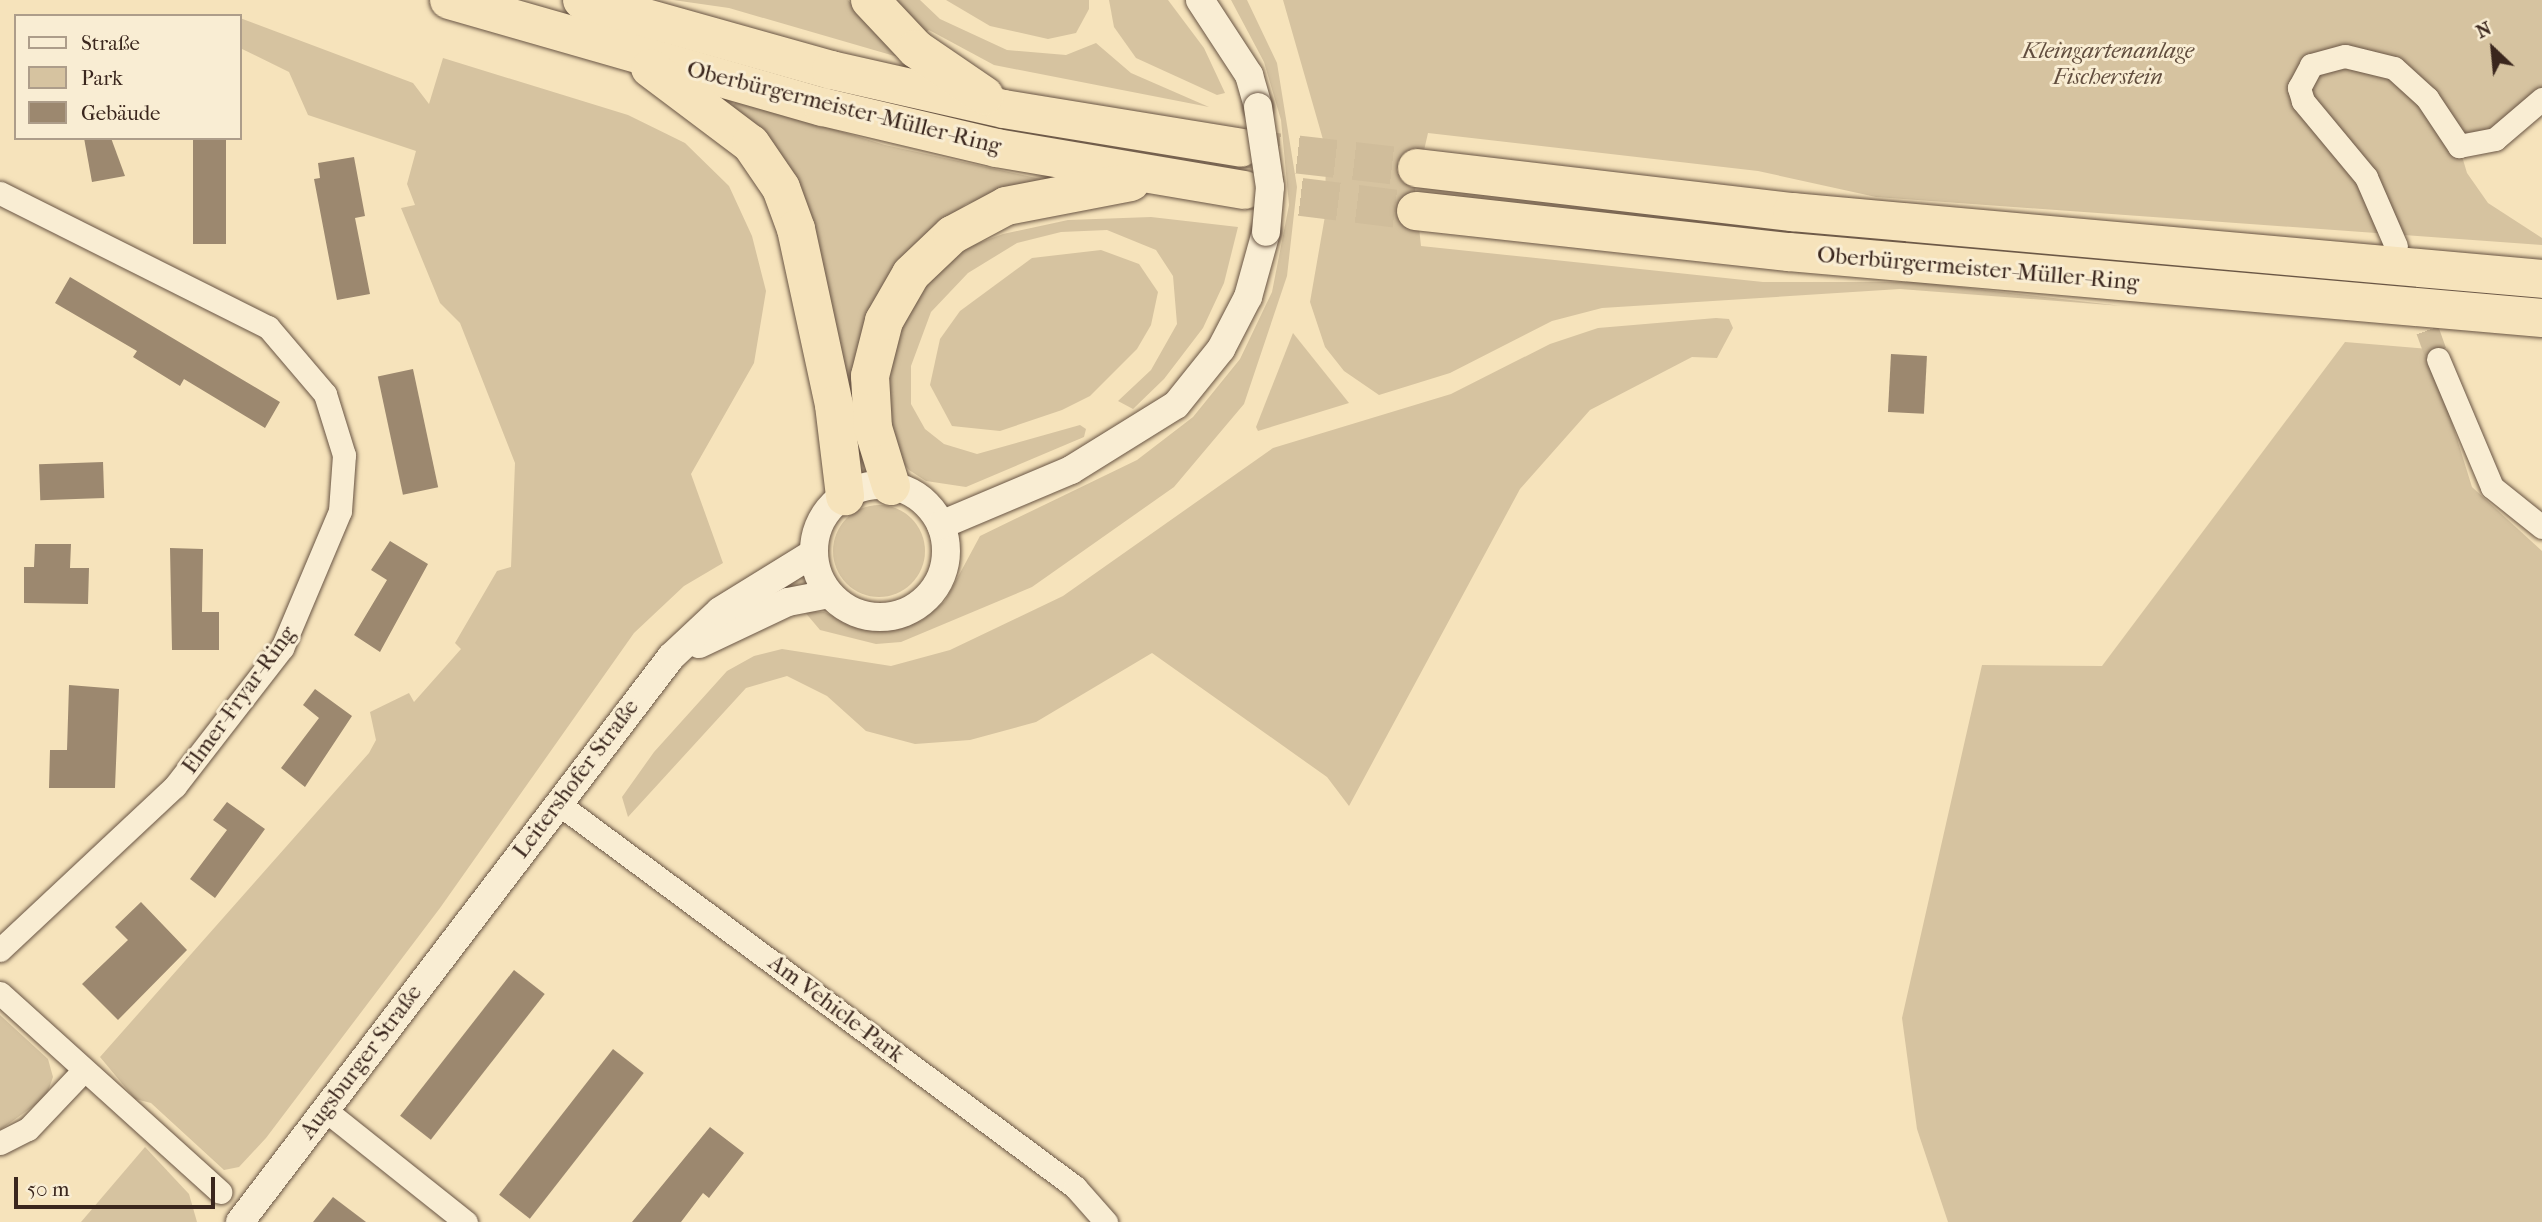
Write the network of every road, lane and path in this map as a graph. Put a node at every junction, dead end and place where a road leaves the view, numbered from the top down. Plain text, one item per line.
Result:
1 (449, 0) edge
2 (583, 0) edge
3 (870, 0) edge
4 (1200, 0) edge
5 (628, 53) junction
6 (2542, 99) edge
7 (1004, 108) junction
8 (1241, 148) tunnel mouth
9 (1417, 168) tunnel mouth
10 (1158, 177) junction
11 (1244, 190) tunnel mouth
12 (0, 192) edge
13 (1416, 211) tunnel mouth
14 (2396, 246) dead end
15 (2542, 279) edge
16 (2542, 318) edge
17 (2438, 359) tunnel mouth
18 (891, 486) junction
19 (845, 496) junction
20 (941, 525) junction
21 (2542, 527) edge
22 (814, 553) junction
23 (830, 594) junction
24 (671, 657) junction
25 (559, 804) junction
26 (483, 902) joint
27 (0, 950) edge
28 (0, 993) edge
29 (84, 1070) junction
30 (325, 1110) junction
31 (0, 1143) edge
32 (220, 1192) dead end
33 (240, 1222) edge
34 (466, 1222) edge
35 (1106, 1222) edge

1 - 5 highway, Oberbürgermeister-Müller-Ring
2 - 7 highway, Oberbürgermeister-Müller-Ring
3 - 7 highway
4 - 20 street, bridge
5 - 10 highway, Oberbürgermeister-Müller-Ring
5 - 19 highway
6 - 14 street
7 - 8 highway, Oberbürgermeister-Müller-Ring
9 - 15 highway, Oberbürgermeister-Müller-Ring
10 - 11 highway, Oberbürgermeister-Müller-Ring
10 - 18 highway
12 - 27 street, Elmer-Fryar-Ring
13 - 16 highway, Oberbürgermeister-Müller-Ring
17 - 21 street
18 - 19 street
18 - 20 street
19 - 22 street
20 - 23 street
22 - 23 street
22 - 24 street, Leitershofer Straße
23 - 24 street, Leitershofer Straße
24 - 25 street, Leitershofer Straße
25 - 26 street, Leitershofer Straße
25 - 35 street, Am Vehicle-Park
26 - 30 street, Augsburger Straße
28 - 29 street
29 - 31 street
29 - 32 street
30 - 33 street, Augsburger Straße
30 - 34 street

